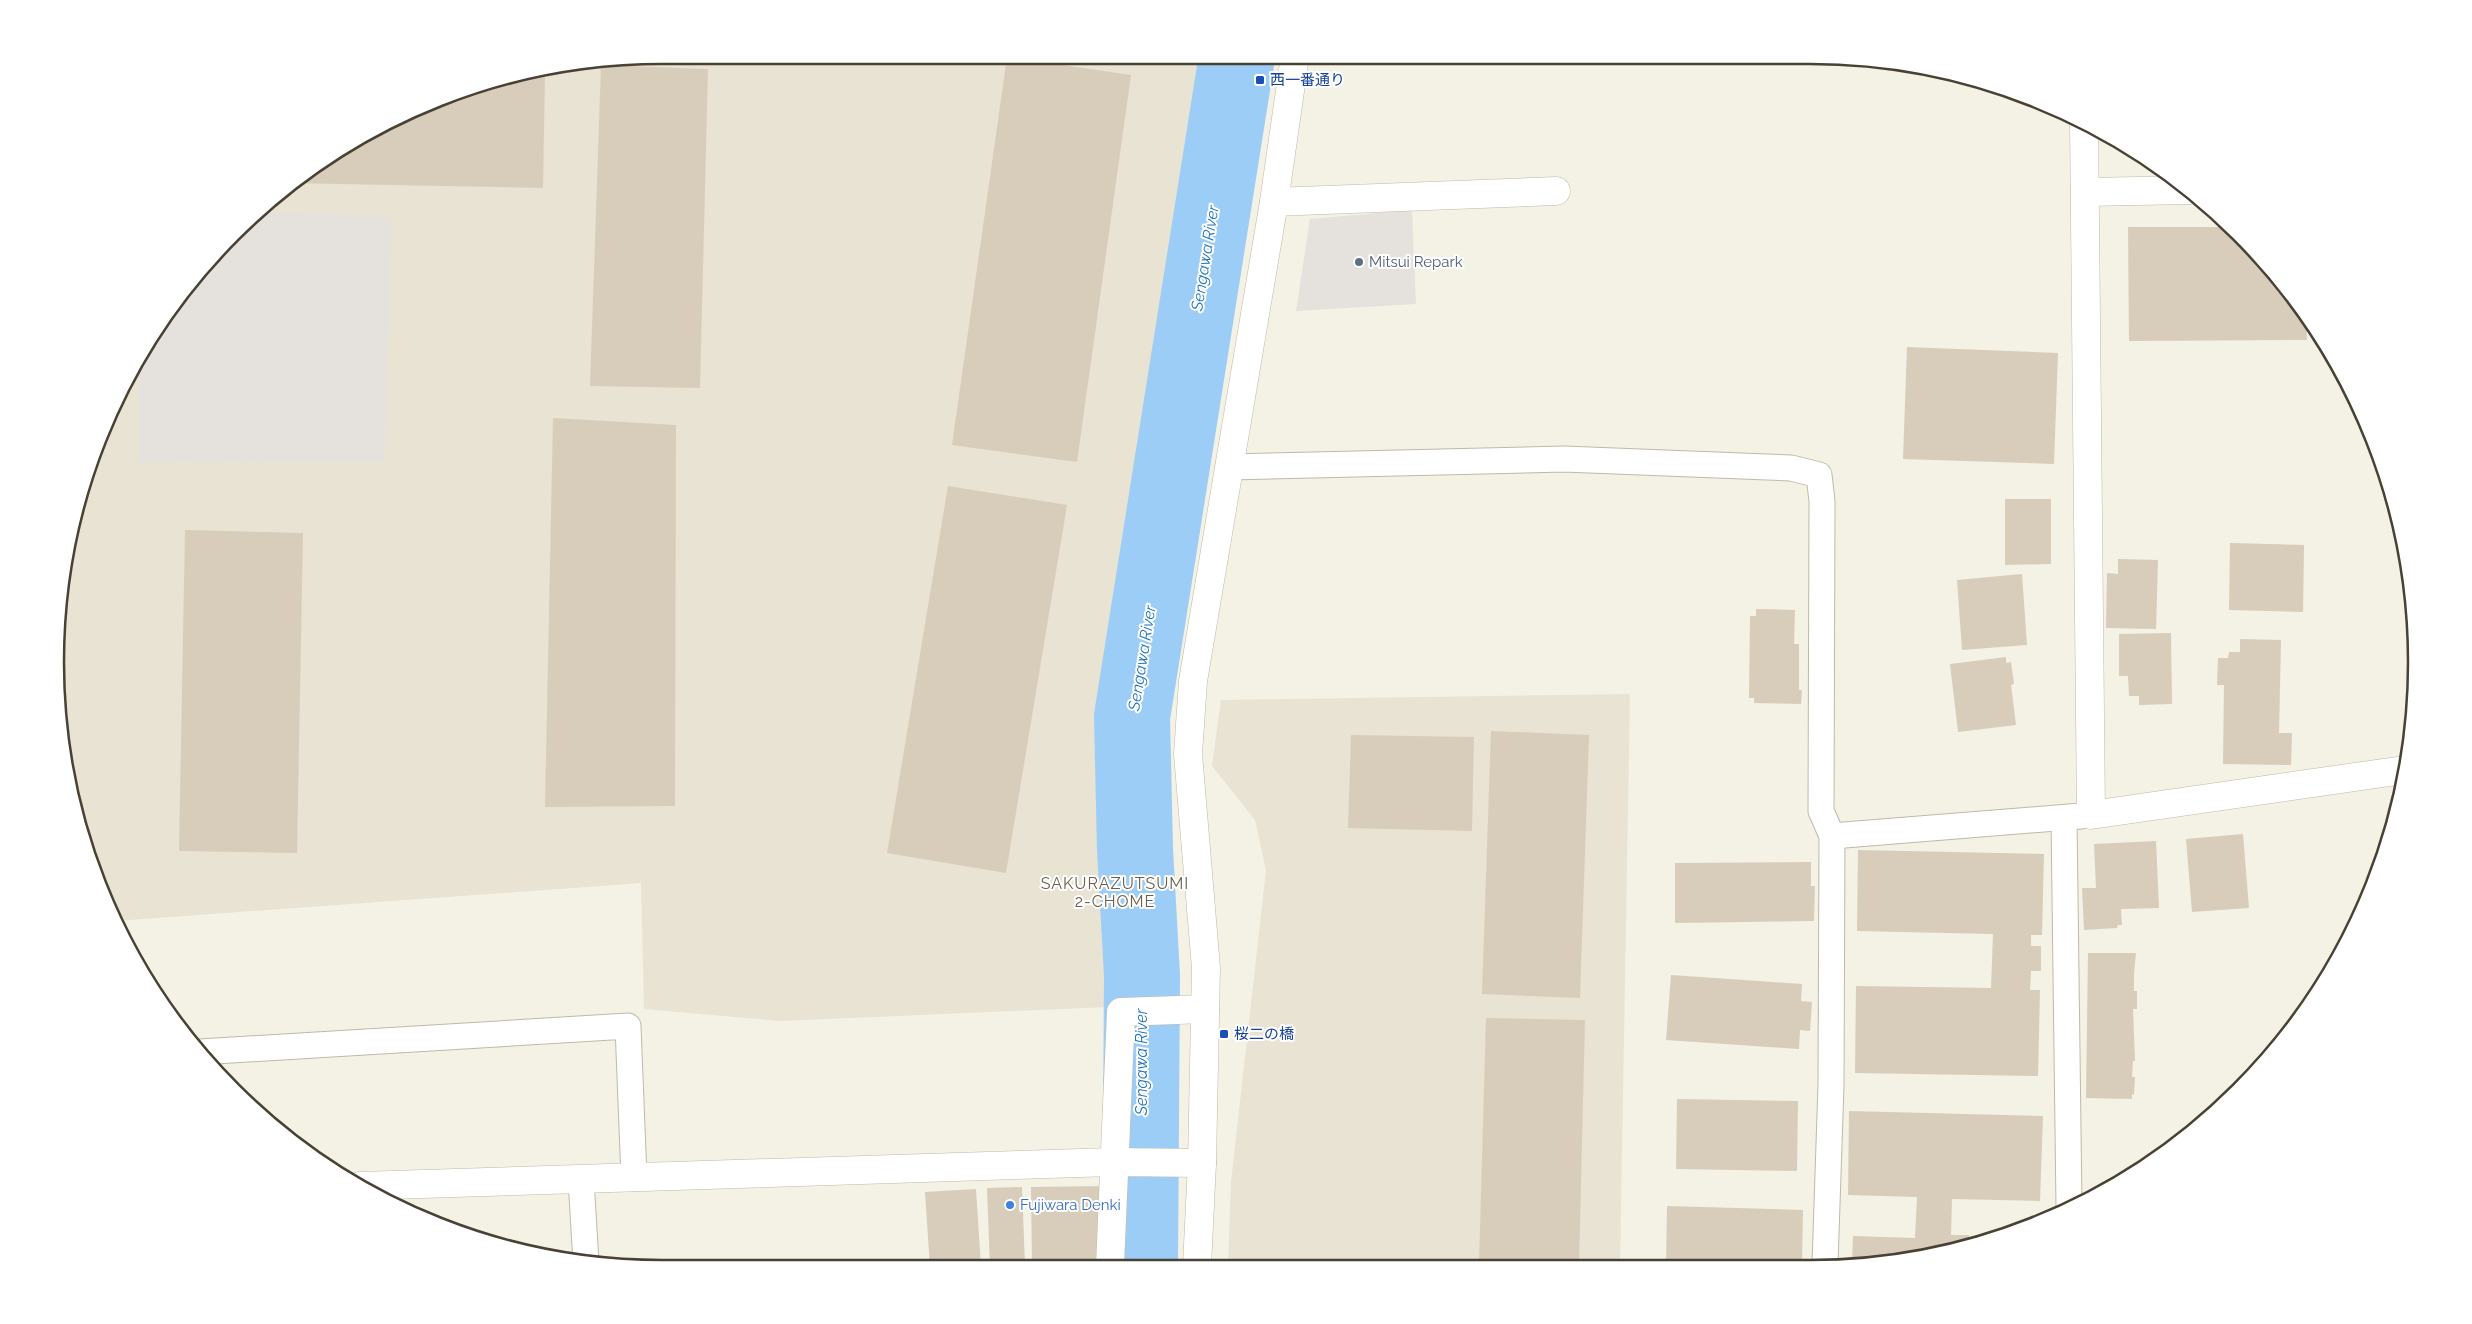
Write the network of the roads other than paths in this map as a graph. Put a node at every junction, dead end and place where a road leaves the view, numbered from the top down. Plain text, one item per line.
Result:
1 (1293, 64) edge
2 (2084, 130) edge
3 (2178, 190) edge
4 (1556, 191) dead end
5 (2085, 192) junction
6 (1274, 202) junction
7 (1228, 467) junction
8 (2398, 771) edge
9 (2091, 815) junction
10 (2064, 818) junction
11 (1832, 836) junction
12 (1205, 1009) junction
13 (208, 1051) edge
14 (1113, 1162) junction
15 (1202, 1163) junction
16 (634, 1178) junction
17 (580, 1180) junction
18 (373, 1186) edge
19 (2069, 1202) edge
20 (585, 1255) edge
21 (1110, 1260) edge
22 (1197, 1260) edge
23 (1825, 1260) edge

1 - 6 street
2 - 5 street
3 - 5 street
4 - 6 street
5 - 9 street
6 - 7 street
7 - 11 lane
7 - 12 street
8 - 9 street
9 - 10 lane
10 - 11 lane
10 - 19 lane
11 - 23 lane
12 - 14 street
12 - 15 street
13 - 16 lane
14 - 15 street
14 - 16 street
14 - 21 street
15 - 22 street
16 - 17 street
17 - 18 street
17 - 20 lane

